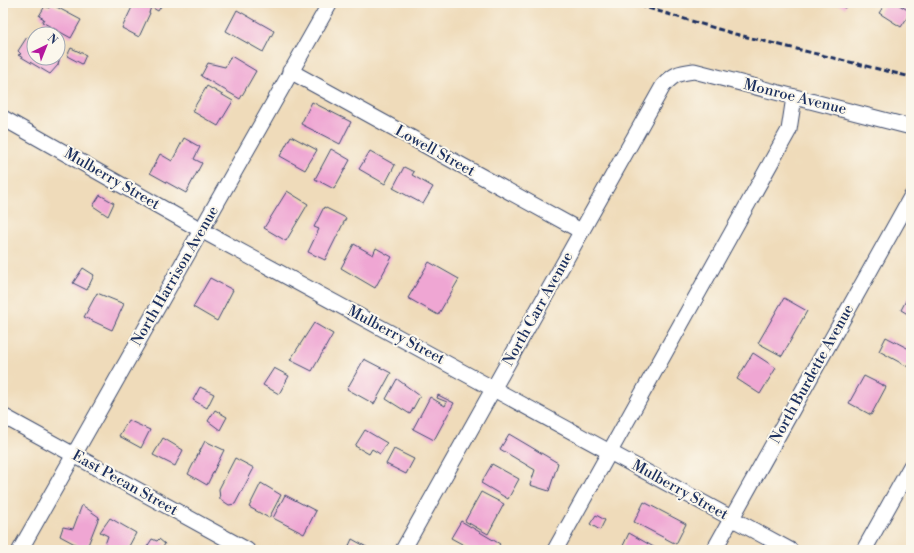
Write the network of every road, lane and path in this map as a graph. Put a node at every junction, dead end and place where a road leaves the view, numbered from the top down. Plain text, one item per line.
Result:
1 (330, 3) edge
2 (290, 71) junction
3 (679, 73) joint
4 (794, 97) junction
5 (3, 118) edge
6 (911, 127) edge
7 (911, 197) edge
8 (201, 230) junction
9 (581, 231) junction
10 (494, 388) junction
11 (3, 416) edge
12 (610, 452) junction
13 (73, 455) junction
14 (911, 466) edge
15 (732, 518) junction
16 (20, 550) edge
17 (247, 550) edge
18 (403, 550) edge
19 (555, 550) edge
20 (714, 550) edge
21 (790, 550) edge
22 (864, 550) edge

1 - 2 street, North Harrison Avenue
2 - 8 street, North Harrison Avenue
2 - 9 street, Lowell Street
3 - 4 street, Monroe Avenue
3 - 9 street, North Carr Avenue
4 - 6 street, Monroe Avenue
4 - 12 street
5 - 8 street, Mulberry Street
7 - 15 street, North Burdette Avenue
8 - 10 street, Mulberry Street
8 - 13 street, North Harrison Avenue
9 - 10 street, North Carr Avenue
10 - 12 street, Mulberry Street
10 - 18 street, North Carr Avenue
11 - 13 street, East Pecan Street
12 - 15 street, Mulberry Street
12 - 19 street
13 - 16 street, North Harrison Avenue
13 - 17 street, East Pecan Street
14 - 22 street
15 - 20 street, North Burdette Avenue
15 - 21 street, Mulberry Street

